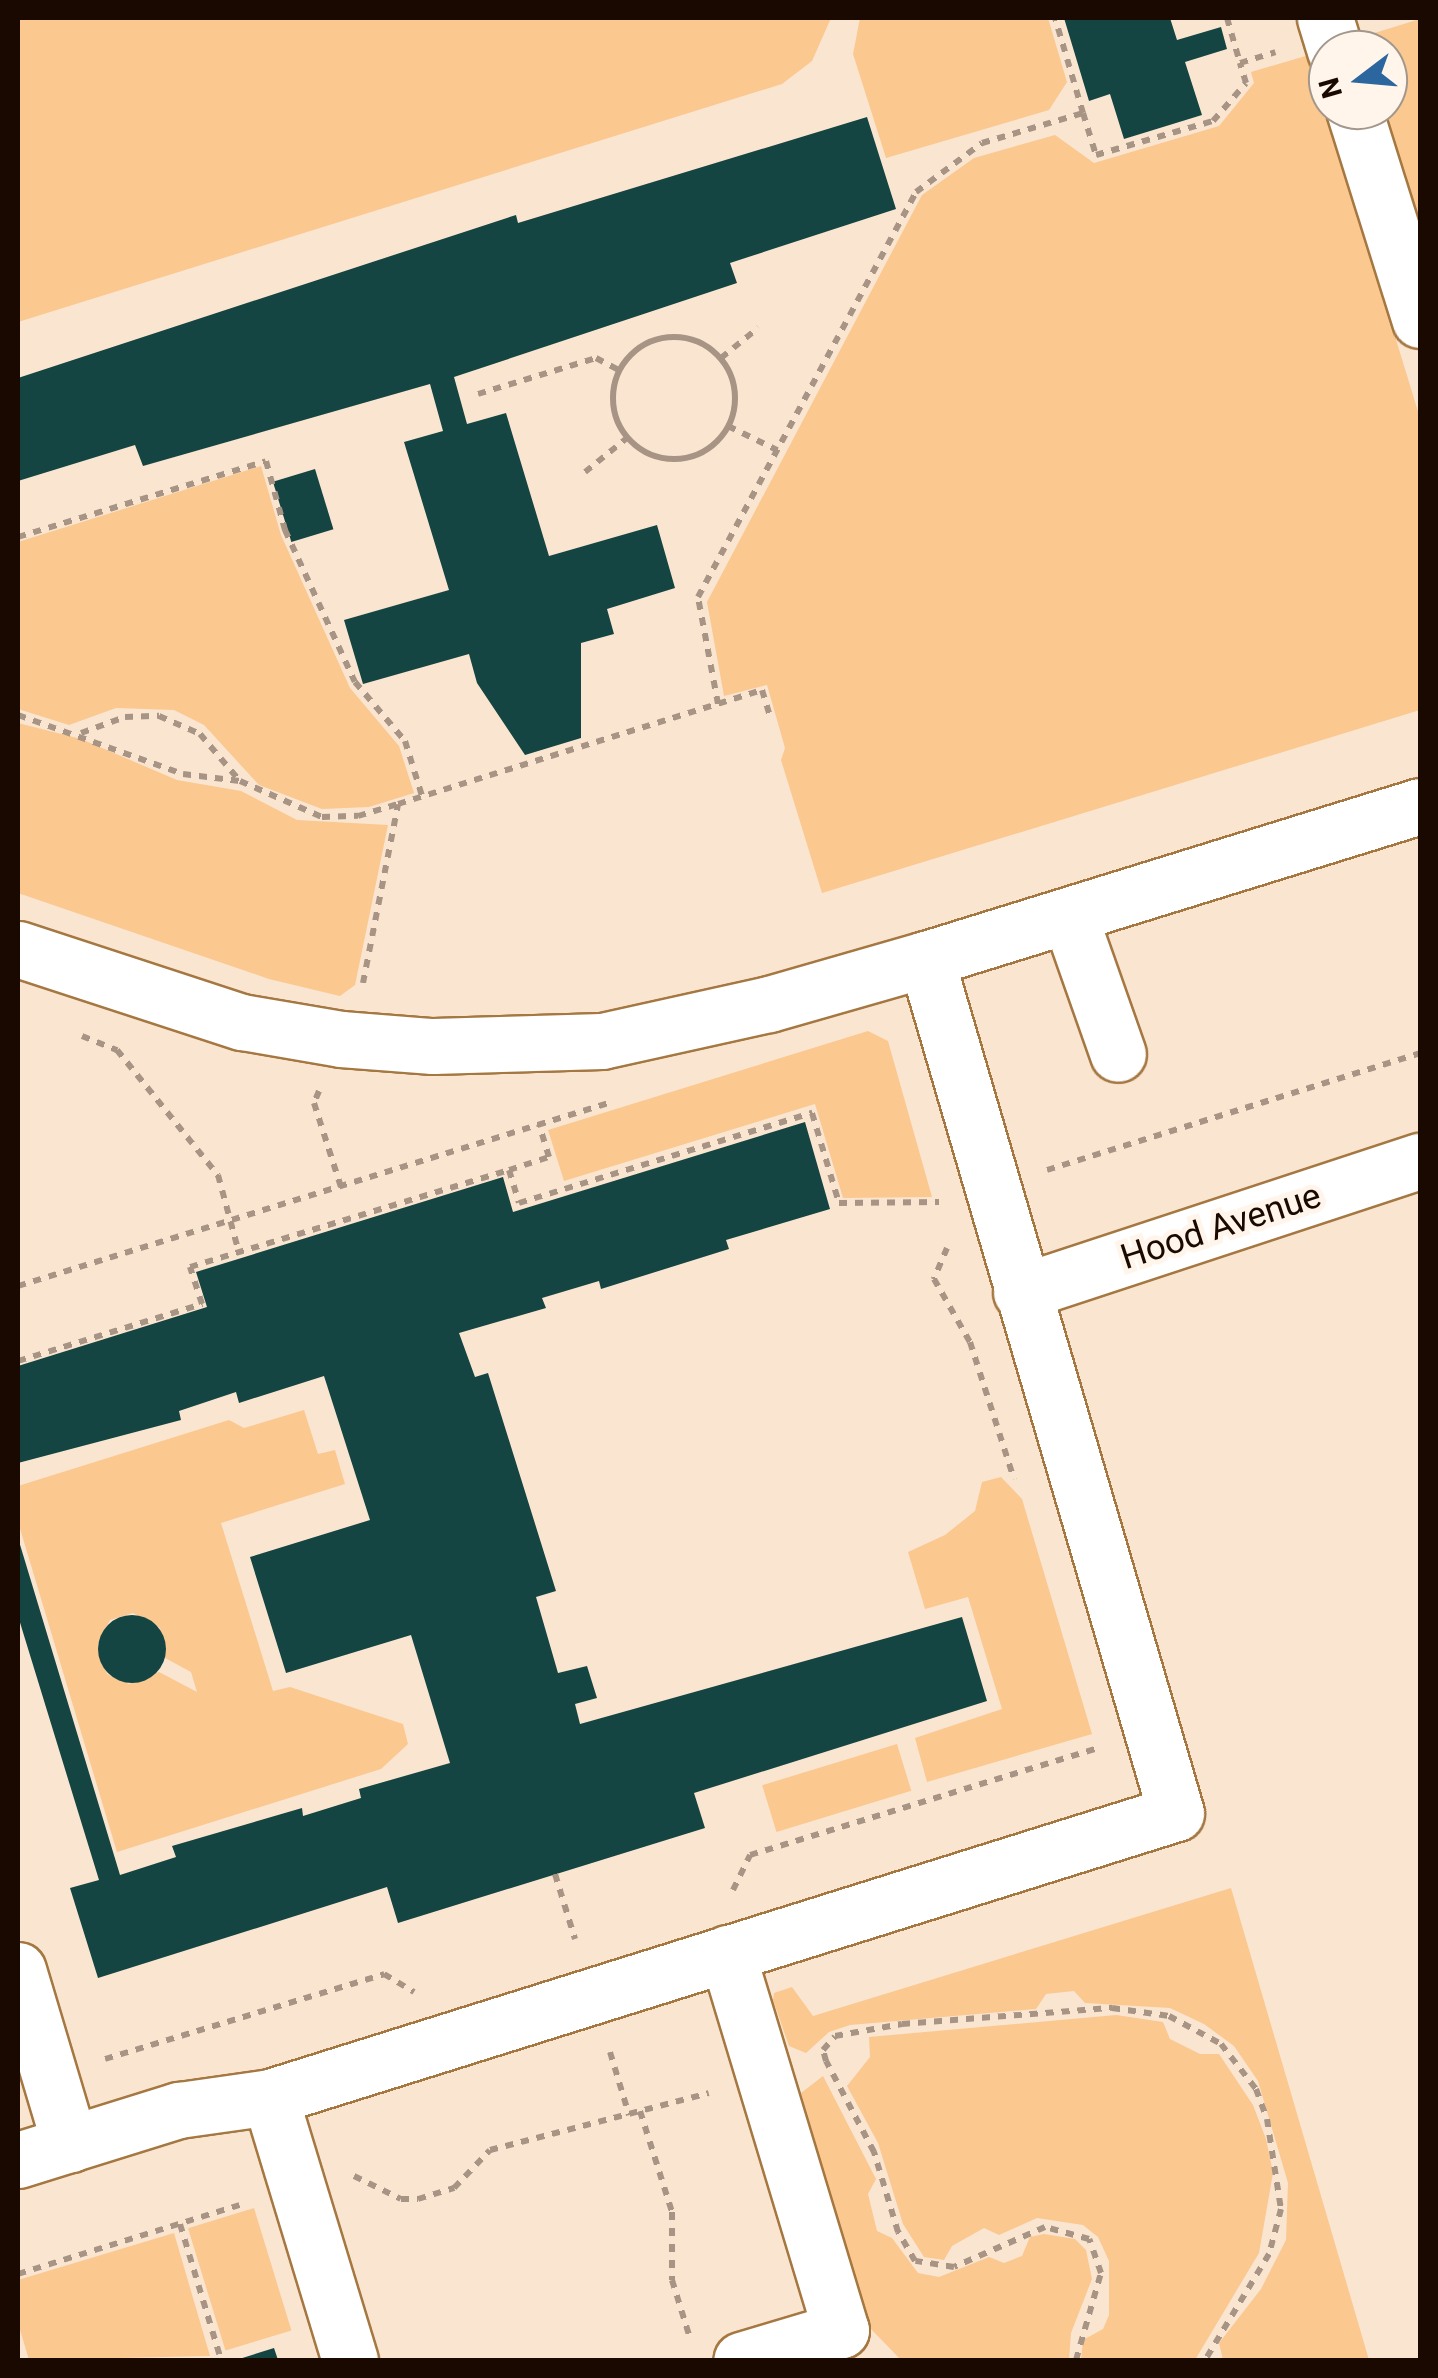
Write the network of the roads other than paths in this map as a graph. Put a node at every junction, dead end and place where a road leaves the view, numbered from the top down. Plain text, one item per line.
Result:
1 (1360, 130) edge
2 (1420, 320) edge
3 (1420, 806) edge
4 (1069, 915) junction
5 (18, 949) edge
6 (926, 959) junction
7 (1118, 1054) dead end
8 (1420, 1161) edge
9 (1021, 1292) junction
10 (727, 1929) junction
11 (18, 1970) edge
12 (270, 2097) junction
13 (70, 2144) junction
14 (18, 2160) edge
15 (717, 2354) edge
16 (350, 2360) edge

1 - 2 street
3 - 4 street
4 - 6 street
4 - 7 street
5 - 6 street
6 - 9 street
8 - 9 street, Hood Avenue
9 - 10 street
10 - 12 street
10 - 15 street
11 - 13 street
12 - 13 street
12 - 16 street
13 - 14 street

